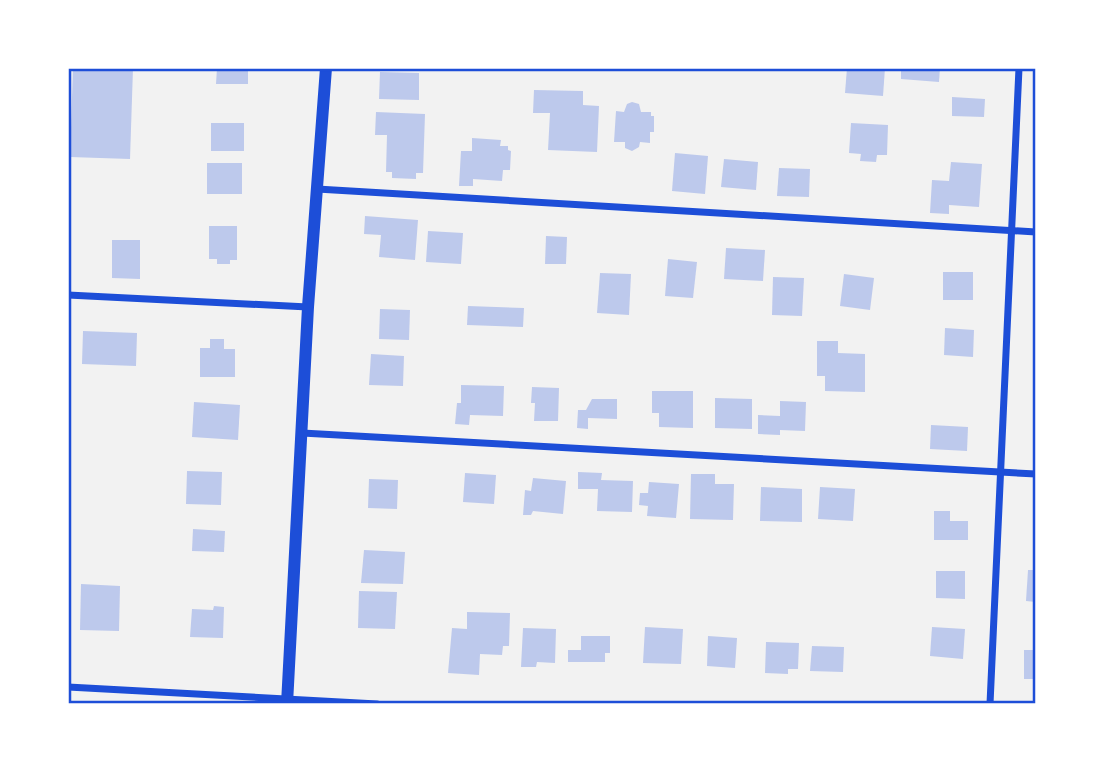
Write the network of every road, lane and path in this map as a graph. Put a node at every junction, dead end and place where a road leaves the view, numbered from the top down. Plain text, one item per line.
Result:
1 (326, 68) edge
2 (1019, 68) edge
3 (317, 189) junction
4 (1011, 231) junction
5 (1036, 232) edge
6 (68, 295) edge
7 (308, 307) junction
8 (302, 433) junction
9 (1001, 473) junction
10 (1036, 474) edge
11 (68, 687) edge
12 (287, 701) edge
13 (377, 704) edge
14 (990, 704) edge

1 - 3 street
2 - 4 street
3 - 4 street
3 - 7 street
4 - 5 street
4 - 9 street
6 - 7 street
7 - 8 street
8 - 9 street
8 - 12 street
9 - 10 street
9 - 14 street
11 - 12 street
12 - 13 street

